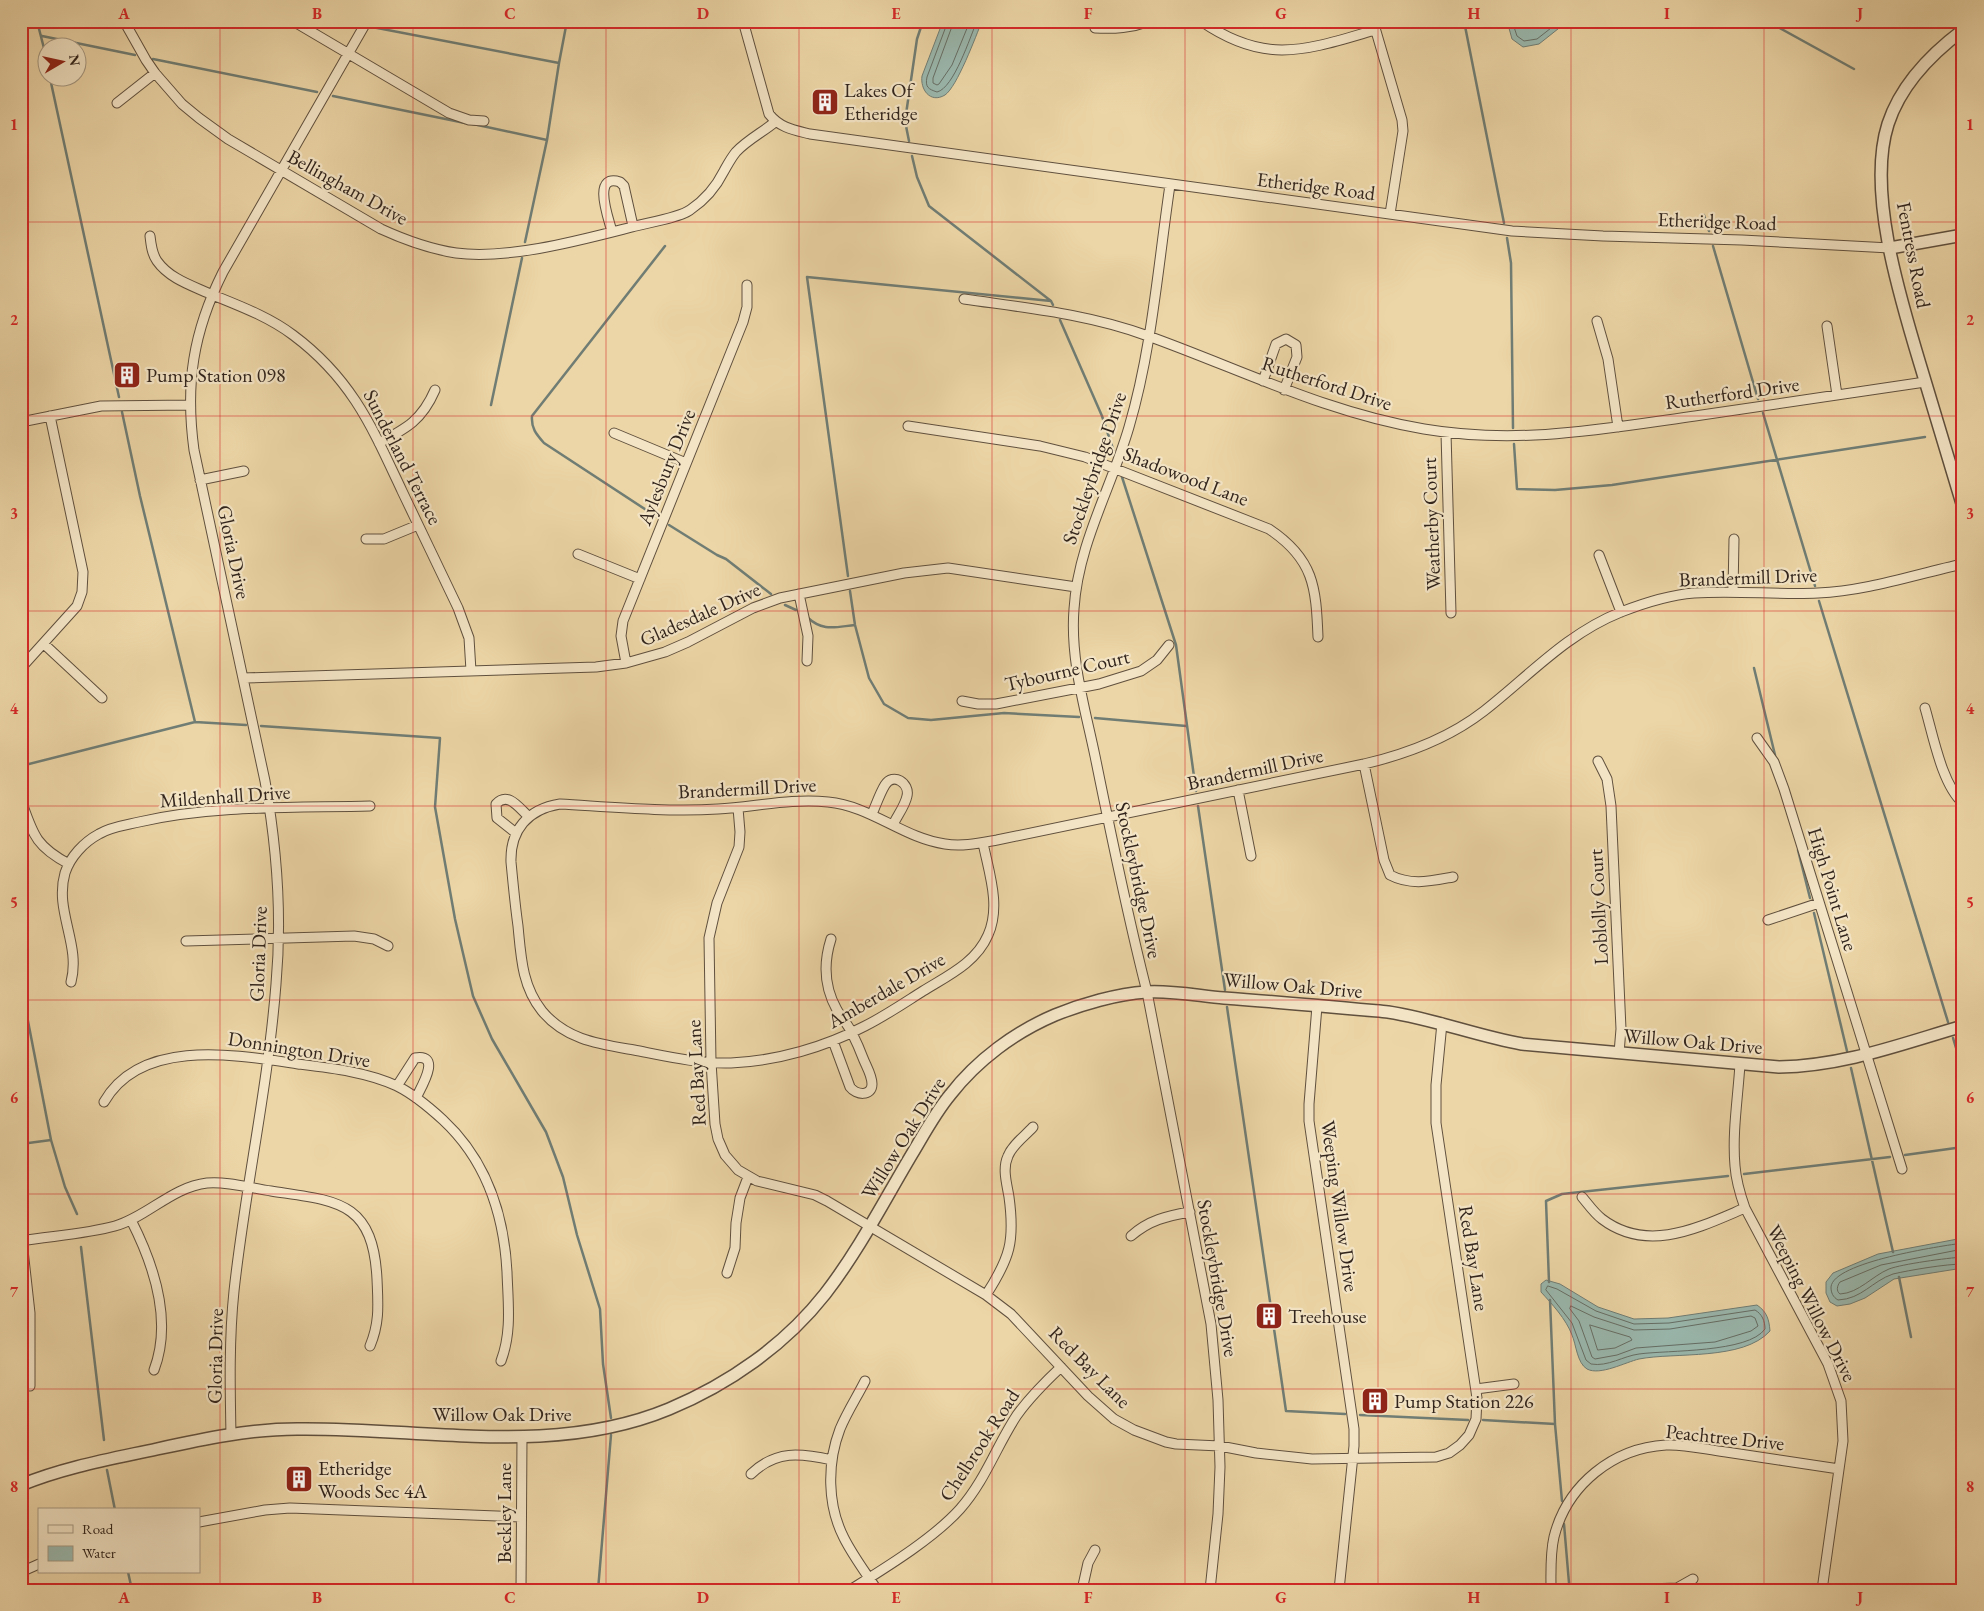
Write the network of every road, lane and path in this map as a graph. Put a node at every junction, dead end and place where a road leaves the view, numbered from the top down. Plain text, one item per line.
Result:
1 (124, 21) edge
2 (293, 21) edge
3 (367, 21) edge
4 (743, 21) edge
5 (1150, 21) edge
6 (1201, 21) edge
7 (1374, 26) edge
8 (1095, 28) dead end
9 (1963, 30) edge
10 (348, 54) junction
11 (155, 73) junction
12 (117, 103) dead end
13 (484, 121) dead end
14 (776, 122) junction
15 (281, 170) junction
16 (1170, 185) junction
17 (1390, 214) junction
18 (633, 226) junction
19 (612, 232) junction
20 (1963, 235) edge
21 (150, 236) dead end
22 (1890, 248) junction
23 (747, 285) dead end
24 (212, 294) junction
25 (964, 299) dead end
26 (1597, 321) dead end
27 (1827, 326) dead end
28 (1148, 336) junction
29 (1263, 381) junction
30 (1926, 382) junction
31 (435, 390) dead end
32 (1284, 390) junction
33 (1837, 395) junction
34 (190, 405) junction
35 (50, 416) junction
36 (21, 422) edge
37 (908, 426) dead end
38 (1618, 427) junction
39 (1446, 432) junction
40 (614, 433) dead end
41 (379, 443) junction
42 (686, 463) junction
43 (1115, 467) junction
44 (244, 471) dead end
45 (200, 480) junction
46 (1963, 507) edge
47 (418, 525) junction
48 (366, 539) dead end
49 (1734, 539) dead end
50 (578, 554) dead end
51 (1599, 555) dead end
52 (1963, 564) edge
53 (640, 579) junction
54 (1076, 587) junction
55 (1733, 592) junction
56 (800, 594) junction
57 (1621, 612) junction
58 (1451, 614) dead end
59 (1318, 637) dead end
60 (44, 644) junction
61 (1169, 645) dead end
62 (807, 661) dead end
63 (626, 663) junction
64 (21, 668) edge
65 (471, 671) junction
66 (244, 678) junction
67 (1081, 687) junction
68 (102, 698) dead end
69 (962, 701) dead end
70 (1925, 708) dead end
71 (1757, 738) dead end
72 (1598, 761) dead end
73 (1364, 764) junction
74 (1238, 790) junction
75 (21, 800) edge
76 (1963, 803) edge
77 (370, 806) dead end
78 (738, 808) junction
79 (270, 809) junction
80 (872, 814) junction
81 (1108, 818) junction
82 (525, 820) junction
83 (893, 825) junction
84 (516, 833) junction
85 (983, 843) junction
86 (1251, 856) dead end
87 (69, 864) junction
88 (1453, 877) dead end
89 (1819, 904) junction
90 (1768, 920) dead end
91 (278, 939) junction
92 (831, 939) dead end
93 (186, 941) dead end
94 (388, 946) dead end
95 (71, 982) dead end
96 (1147, 992) junction
97 (1317, 1006) junction
98 (1442, 1023) junction
99 (1963, 1026) edge
100 (852, 1032) junction
101 (833, 1041) junction
102 (1619, 1053) junction
103 (1866, 1055) junction
104 (267, 1059) junction
105 (712, 1062) junction
106 (1740, 1064) junction
107 (397, 1086) junction
108 (416, 1098) junction
109 (104, 1102) dead end
110 (1034, 1128) dead end
111 (1902, 1170) dead end
112 (748, 1177) junction
113 (248, 1188) junction
114 (1582, 1197) dead end
115 (1745, 1208) junction
116 (1190, 1212) junction
117 (131, 1220) junction
118 (870, 1226) junction
119 (1132, 1236) dead end
120 (22, 1241) edge
121 (727, 1273) dead end
122 (986, 1295) junction
123 (370, 1346) dead end
124 (501, 1361) dead end
125 (1061, 1367) junction
126 (154, 1370) dead end
127 (865, 1381) dead end
128 (1514, 1384) dead end
129 (30, 1386) dead end
130 (1476, 1389) junction
131 (231, 1435) junction
132 (522, 1437) junction
133 (1220, 1446) junction
134 (1353, 1459) junction
135 (832, 1460) junction
136 (1839, 1469) junction
137 (751, 1474) dead end
138 (21, 1485) edge
139 (522, 1517) junction
140 (200, 1522) edge
141 (1095, 1550) dead end
142 (38, 1564) edge
143 (21, 1572) edge
144 (869, 1577) junction
145 (1693, 1579) dead end
146 (521, 1590) edge
147 (850, 1590) edge
148 (877, 1590) edge
149 (1082, 1590) edge
150 (1210, 1590) edge
151 (1339, 1590) edge
152 (1551, 1590) edge
153 (1619, 1590) edge
154 (1822, 1590) edge

1 - 11 street, Bellingham Drive
2 - 10 street
3 - 10 street, Gloria Drive
4 - 14 street
5 - 8 street
6 - 7 street
7 - 17 street
9 - 22 street, Fentress Road
10 - 13 street
10 - 15 street, Gloria Drive
11 - 12 street
11 - 15 street, Bellingham Drive
14 - 16 street, Etheridge Road
14 - 18 street, Bellingham Drive
15 - 19 street, Bellingham Drive
15 - 24 street, Gloria Drive
16 - 17 street, Etheridge Road
16 - 28 street, Stockleybridge Drive
17 - 22 street, Etheridge Road
18 - 19 street, Bellingham Drive
18 - 19 street
20 - 22 street, Etheridge Road
21 - 24 street, Sunderland Terrace
22 - 30 street, Fentress Road
23 - 42 street, Aylesbury Drive
24 - 34 street, Gloria Drive
24 - 41 street, Sunderland Terrace
25 - 28 street, Rutherford Drive
26 - 38 street
27 - 33 street
28 - 29 street, Rutherford Drive
28 - 43 street, Stockleybridge Drive
29 - 32 street, Rutherford Drive
29 - 32 street
30 - 33 street, Rutherford Drive
30 - 46 street, Fentress Road
31 - 41 street
32 - 39 street, Rutherford Drive
33 - 38 street, Rutherford Drive
34 - 35 street
34 - 45 street, Gloria Drive
35 - 36 street
35 - 60 street
37 - 43 street, Shadowood Lane
38 - 39 street, Rutherford Drive
39 - 58 street, Weatherby Court
40 - 42 street
41 - 47 street, Sunderland Terrace
42 - 53 street, Aylesbury Drive
43 - 54 street, Stockleybridge Drive
43 - 59 street, Shadowood Lane
44 - 45 street, Gloria Drive
45 - 66 street, Gloria Drive
47 - 48 street
47 - 65 street, Sunderland Terrace
49 - 55 street
50 - 53 street
51 - 57 street
52 - 55 street, Brandermill Drive
53 - 63 street, Aylesbury Drive
54 - 56 street, Gladesdale Drive
54 - 67 street, Stockleybridge Drive
55 - 57 street, Brandermill Drive
56 - 62 street
56 - 63 street, Gladesdale Drive
57 - 73 street, Brandermill Drive
60 - 64 street
60 - 68 street
61 - 67 street, Tybourne Court
63 - 65 street, Gladesdale Drive
65 - 66 street, Gladesdale Drive
66 - 79 street, Gloria Drive
67 - 69 street, Tybourne Court
67 - 81 street, Stockleybridge Drive
70 - 76 street
71 - 89 street, High Point Lane
72 - 102 street, Loblolly Court
73 - 74 street, Brandermill Drive
73 - 88 street
74 - 81 street, Brandermill Drive
74 - 86 street
75 - 87 street
77 - 79 street, Mildenhall Drive
78 - 80 street, Brandermill Drive
78 - 82 street, Brandermill Drive
78 - 105 street, Red Bay Lane
79 - 87 street, Mildenhall Drive
79 - 91 street, Gloria Drive
80 - 83 street, Brandermill Drive
80 - 83 street
81 - 85 street, Brandermill Drive
81 - 96 street, Stockleybridge Drive
82 - 84 street, Amberdale Drive
82 - 84 street
83 - 85 street, Brandermill Drive
84 - 105 street, Amberdale Drive
85 - 100 street, Amberdale Drive
87 - 95 street, Mildenhall Drive
89 - 90 street
89 - 103 street, High Point Lane
91 - 93 street
91 - 94 street
91 - 104 street, Gloria Drive
92 - 100 street
96 - 97 street, Willow Oak Drive
96 - 116 street, Stockleybridge Drive
96 - 118 street, Willow Oak Drive
97 - 98 street, Willow Oak Drive
97 - 134 street, Weeping Willow Drive
98 - 102 street, Willow Oak Drive
98 - 130 street, Red Bay Lane
99 - 103 street, Willow Oak Drive
100 - 101 street, Amberdale Drive
100 - 101 street
101 - 105 street, Amberdale Drive
102 - 106 street, Willow Oak Drive
103 - 106 street, Willow Oak Drive
103 - 111 street, High Point Lane
104 - 107 street, Donnington Drive
104 - 109 street, Donnington Drive
104 - 113 street, Gloria Drive
105 - 112 street, Red Bay Lane
106 - 115 street, Weeping Willow Drive
107 - 108 street, Donnington Drive
107 - 108 street
108 - 124 street, Donnington Drive
110 - 122 street
112 - 118 street, Red Bay Lane
112 - 121 street
113 - 117 street
113 - 123 street
113 - 131 street, Gloria Drive
114 - 115 street
115 - 136 street, Weeping Willow Drive
116 - 119 street
116 - 133 street, Stockleybridge Drive
117 - 120 street
117 - 126 street
118 - 122 street, Red Bay Lane
118 - 132 street, Willow Oak Drive
120 - 129 street
122 - 125 street, Red Bay Lane
125 - 133 street, Red Bay Lane
125 - 144 street, Chelbrook Road
127 - 135 street
128 - 130 street
130 - 134 street, Red Bay Lane
131 - 132 street, Willow Oak Drive
131 - 138 street, Willow Oak Drive
132 - 139 street, Beckley Lane
133 - 134 street, Red Bay Lane
133 - 150 street, Stockleybridge Drive
134 - 151 street, Weeping Willow Drive
135 - 137 street
135 - 144 street
136 - 152 street, Peachtree Drive
136 - 154 street, Weeping Willow Drive
139 - 140 street
139 - 146 street, Beckley Lane
141 - 149 street
142 - 143 street
144 - 147 street, Chelbrook Road
144 - 148 street
145 - 153 street

